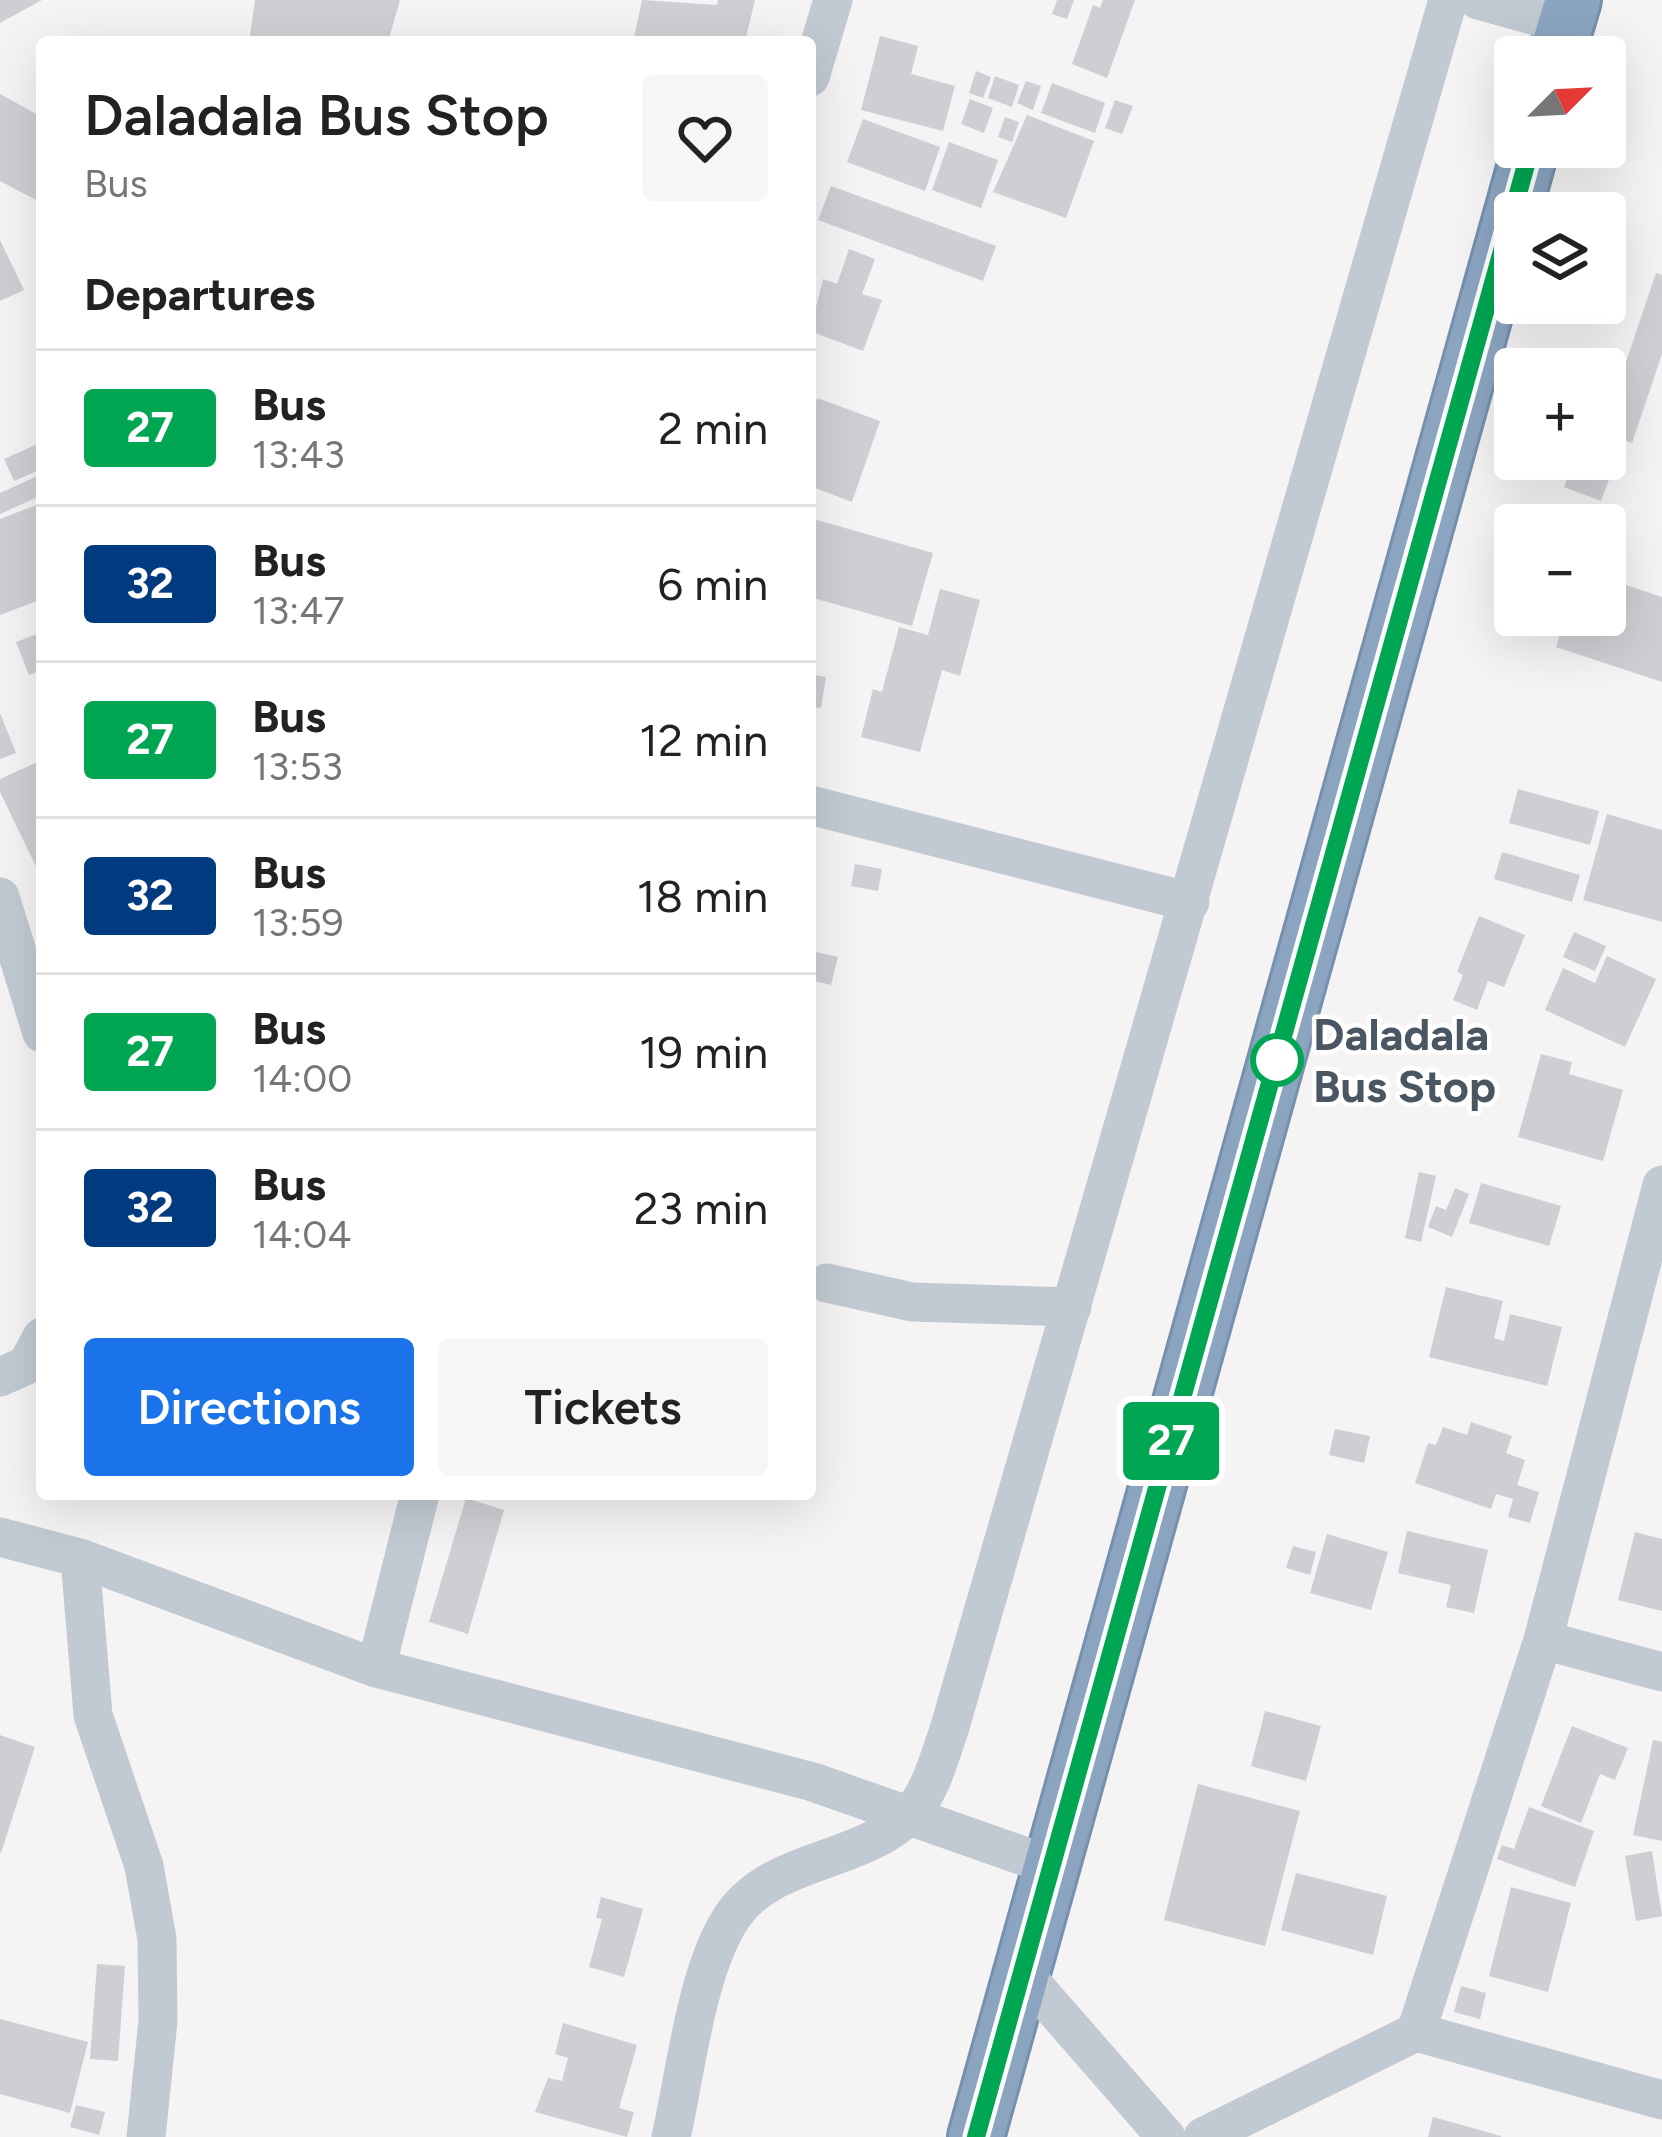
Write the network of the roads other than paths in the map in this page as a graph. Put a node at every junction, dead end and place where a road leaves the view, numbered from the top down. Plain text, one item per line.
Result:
1 (832, 0) edge
2 (1448, 0) edge
3 (1478, 0) edge
4 (1565, 27) edge
5 (816, 56) edge
6 (1525, 168) edge
7 (816, 808) edge
8 (0, 897) edge
9 (1190, 902) junction
10 (36, 1014) edge
11 (1662, 1185) edge
12 (1656, 1230) edge
13 (827, 1282) dead end
14 (1072, 1306) junction
15 (36, 1348) edge
16 (0, 1377) edge
17 (418, 1500) edge
18 (0, 1537) edge
19 (80, 1558) junction
20 (1543, 1640) junction
21 (376, 1668) junction
22 (1662, 1672) edge
23 (910, 1814) junction
24 (1052, 1866) junction
25 (1022, 1972) junction
26 (1416, 2032) junction
27 (1662, 2100) edge
28 (146, 2137) edge
29 (670, 2137) edge
30 (976, 2137) edge
31 (1166, 2137) edge
32 (1203, 2137) edge

1 - 5 street
2 - 9 street
3 - 4 street
6 - 24 highway
7 - 9 street
8 - 10 street
9 - 14 street
11 - 12 street
12 - 20 street
13 - 14 street
14 - 23 street
15 - 16 street
17 - 21 street
18 - 19 street
19 - 21 street
19 - 28 street
20 - 22 street
20 - 26 street
21 - 23 street
23 - 24 street
23 - 29 street
24 - 25 highway
25 - 30 highway
25 - 31 street
26 - 27 street
26 - 32 street

